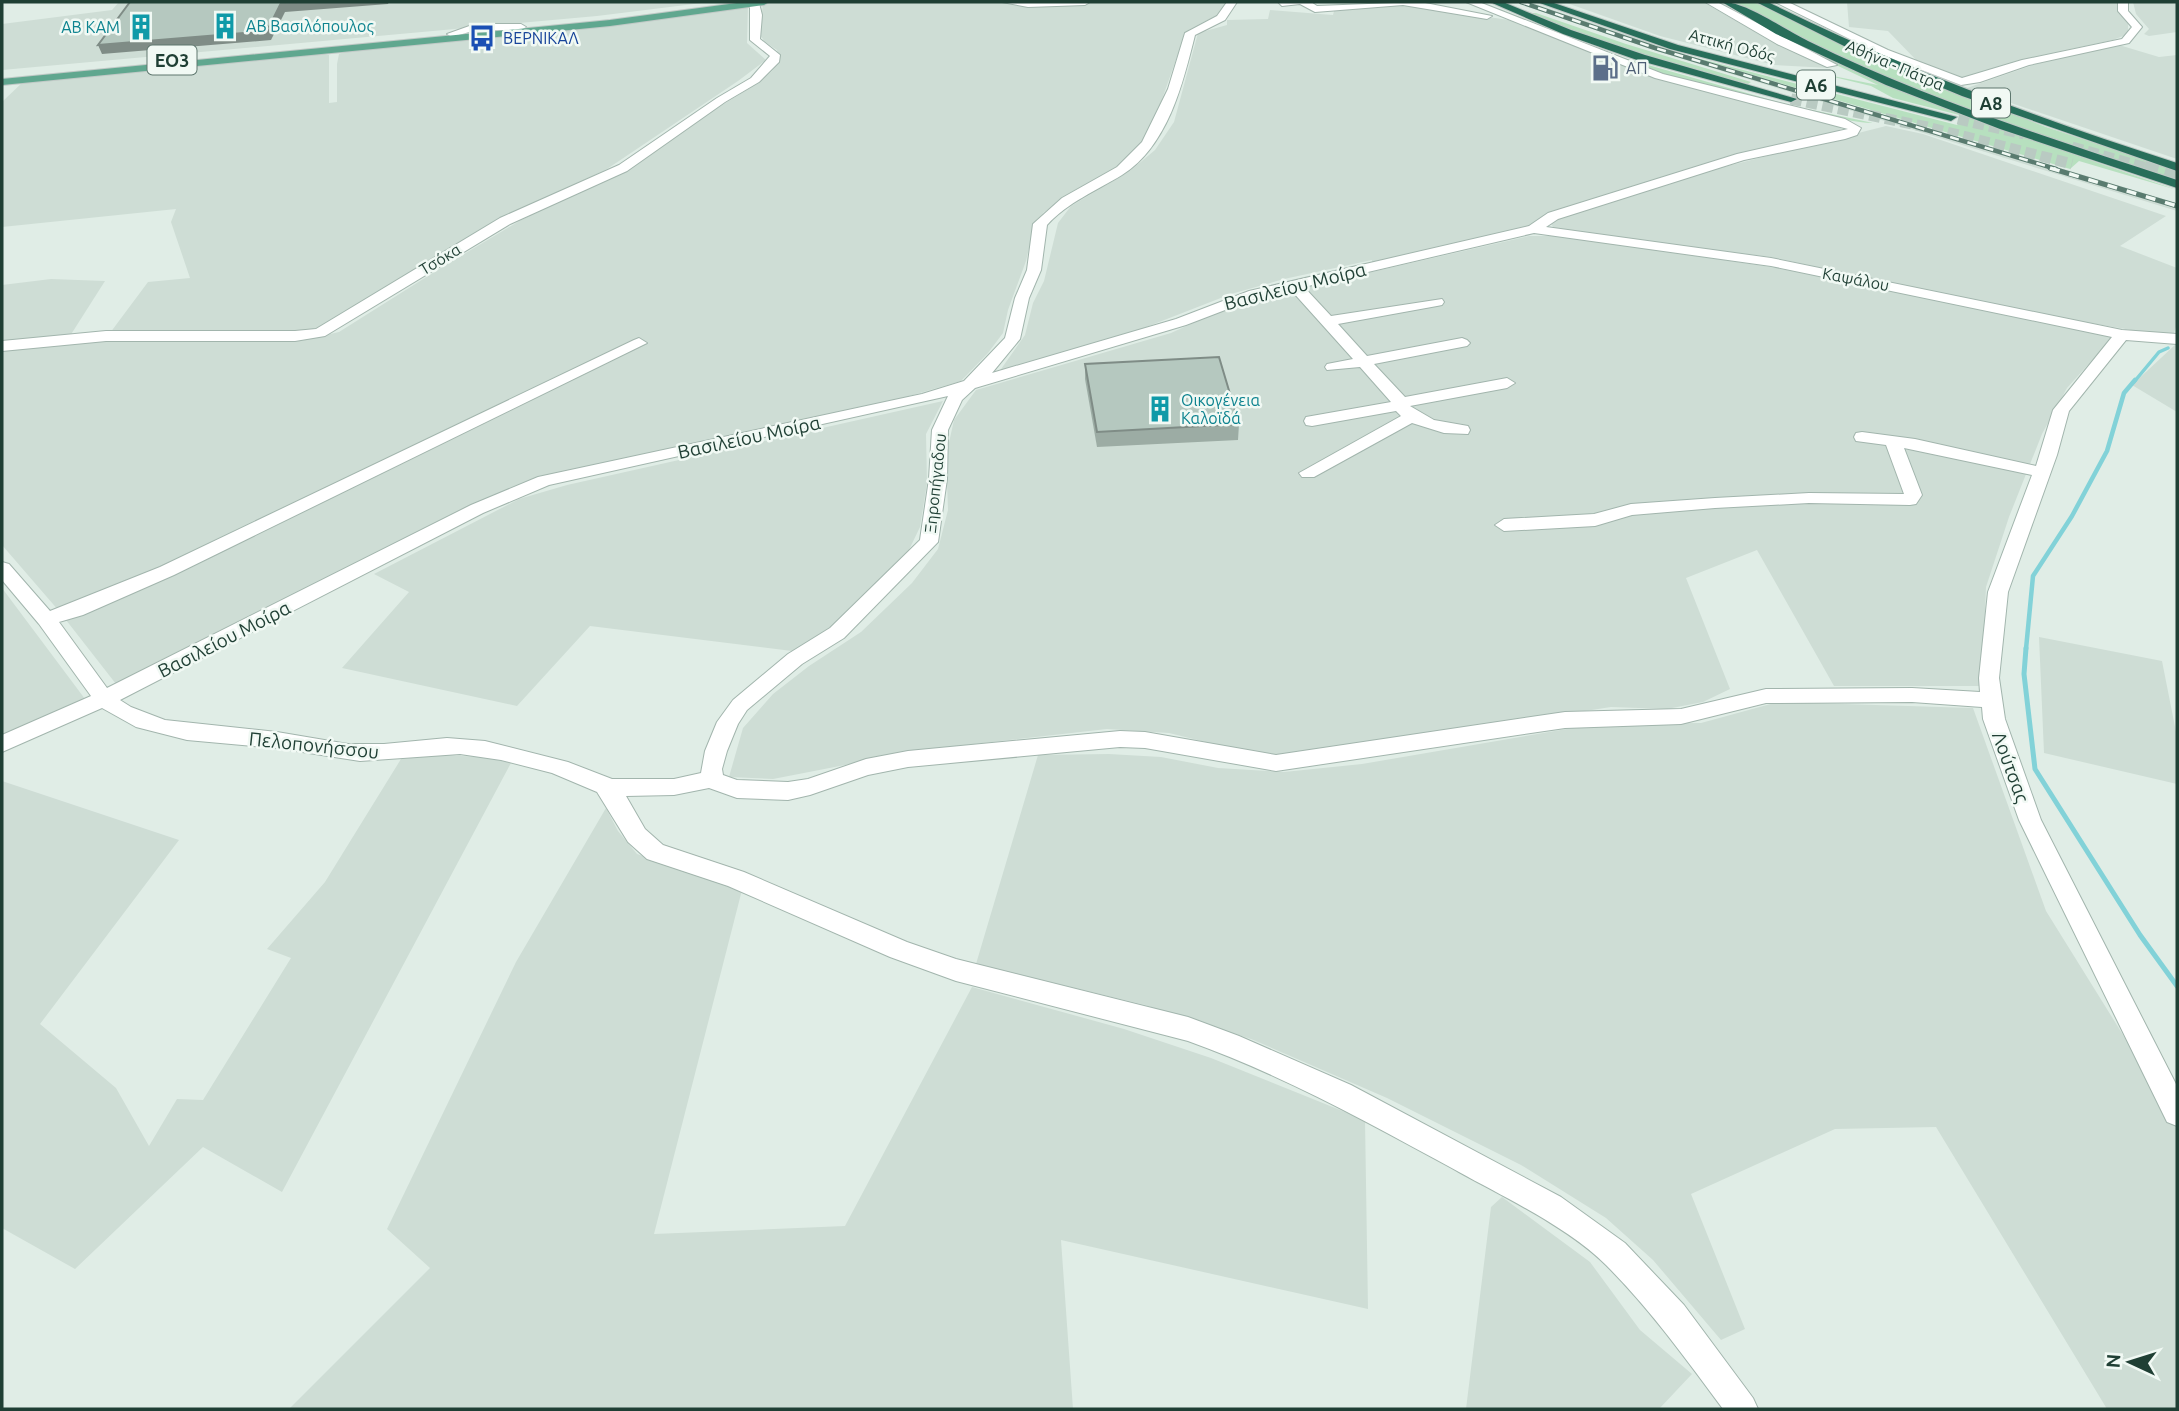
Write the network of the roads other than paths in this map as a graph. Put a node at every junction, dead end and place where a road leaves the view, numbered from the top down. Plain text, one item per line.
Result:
1 (736, 2) edge
2 (1007, 2) edge
3 (1086, 2) edge
4 (1232, 2) edge
5 (1297, 2) edge
6 (1304, 2) edge
7 (1471, 2) edge
8 (1495, 2) edge
9 (1542, 2) edge
10 (1710, 2) edge
11 (1727, 2) edge
12 (1761, 2) edge
13 (1780, 2) edge
14 (2123, 2) edge
15 (759, 3) edge
16 (1282, 3) edge
17 (1518, 19) junction
18 (521, 27) joint
19 (452, 34) joint
20 (1831, 65) dead end
21 (2, 79) edge
22 (1791, 99) tunnel mouth
23 (1958, 119) tunnel mouth
24 (2072, 164) tunnel mouth
25 (2177, 167) edge
26 (2177, 184) edge
27 (2177, 195) edge
28 (1534, 229) junction
29 (1294, 284) junction
30 (1437, 302) dead end
31 (1328, 321) junction
32 (2122, 335) junction
33 (2176, 339) edge
34 (639, 343) dead end
35 (1462, 343) dead end
36 (2, 345) edge
37 (1364, 361) junction
38 (1334, 367) dead end
39 (1507, 383) dead end
40 (967, 387) junction
41 (1404, 408) junction
42 (1312, 421) dead end
43 (1462, 430) dead end
44 (1862, 437) dead end
45 (1892, 440) junction
46 (2041, 472) junction
47 (1308, 473) dead end
48 (1504, 525) dead end
49 (2, 568) edge
50 (46, 619) junction
51 (104, 699) junction
52 (1993, 699) junction
53 (2, 744) edge
54 (713, 779) junction
55 (609, 788) junction
56 (2177, 1112) edge
57 (1742, 1409) edge

1 - 18 main road
2 - 3 street
4 - 40 street, Ξηροπήγαδου
5 - 16 street
6 - 17 street
7 - 17 street
8 - 22 highway, Αττική Οδός / Α6
9 - 23 highway, Αττική Οδός / Α6
10 - 20 street
11 - 26 highway, Αθήνα - Πάτρα / Α8
12 - 25 highway, Αθήνα - Πάτρα / Α8
13 - 14 street
15 - 21 main road, ΕΟ3
15 - 36 street, Τσόκα
17 - 28 street
18 - 19 street
19 - 21 main road, ΕΟ3
24 - 27 highway
28 - 29 street, Βασιλείου Μοίρα
28 - 32 street, Καψάλου
29 - 31 street
29 - 40 street, Βασιλείου Μοίρα
30 - 31 street
31 - 37 street
32 - 33 street, Καψάλου
32 - 46 street, Λούτσας
34 - 50 street
35 - 37 street
37 - 38 street
37 - 41 street
39 - 41 street
40 - 51 street, Βασιλείου Μοίρα
40 - 54 street, Ξηροπήγαδου
41 - 42 street
41 - 43 street
41 - 47 street
44 - 45 street
45 - 46 street
45 - 48 street
46 - 52 street, Λούτσας
49 - 50 street
50 - 51 street
51 - 53 street, Βασιλείου Μοίρα
51 - 55 street, Πελοπονήσσου
52 - 54 street
52 - 56 street, Λούτσας
54 - 55 street
55 - 57 street

